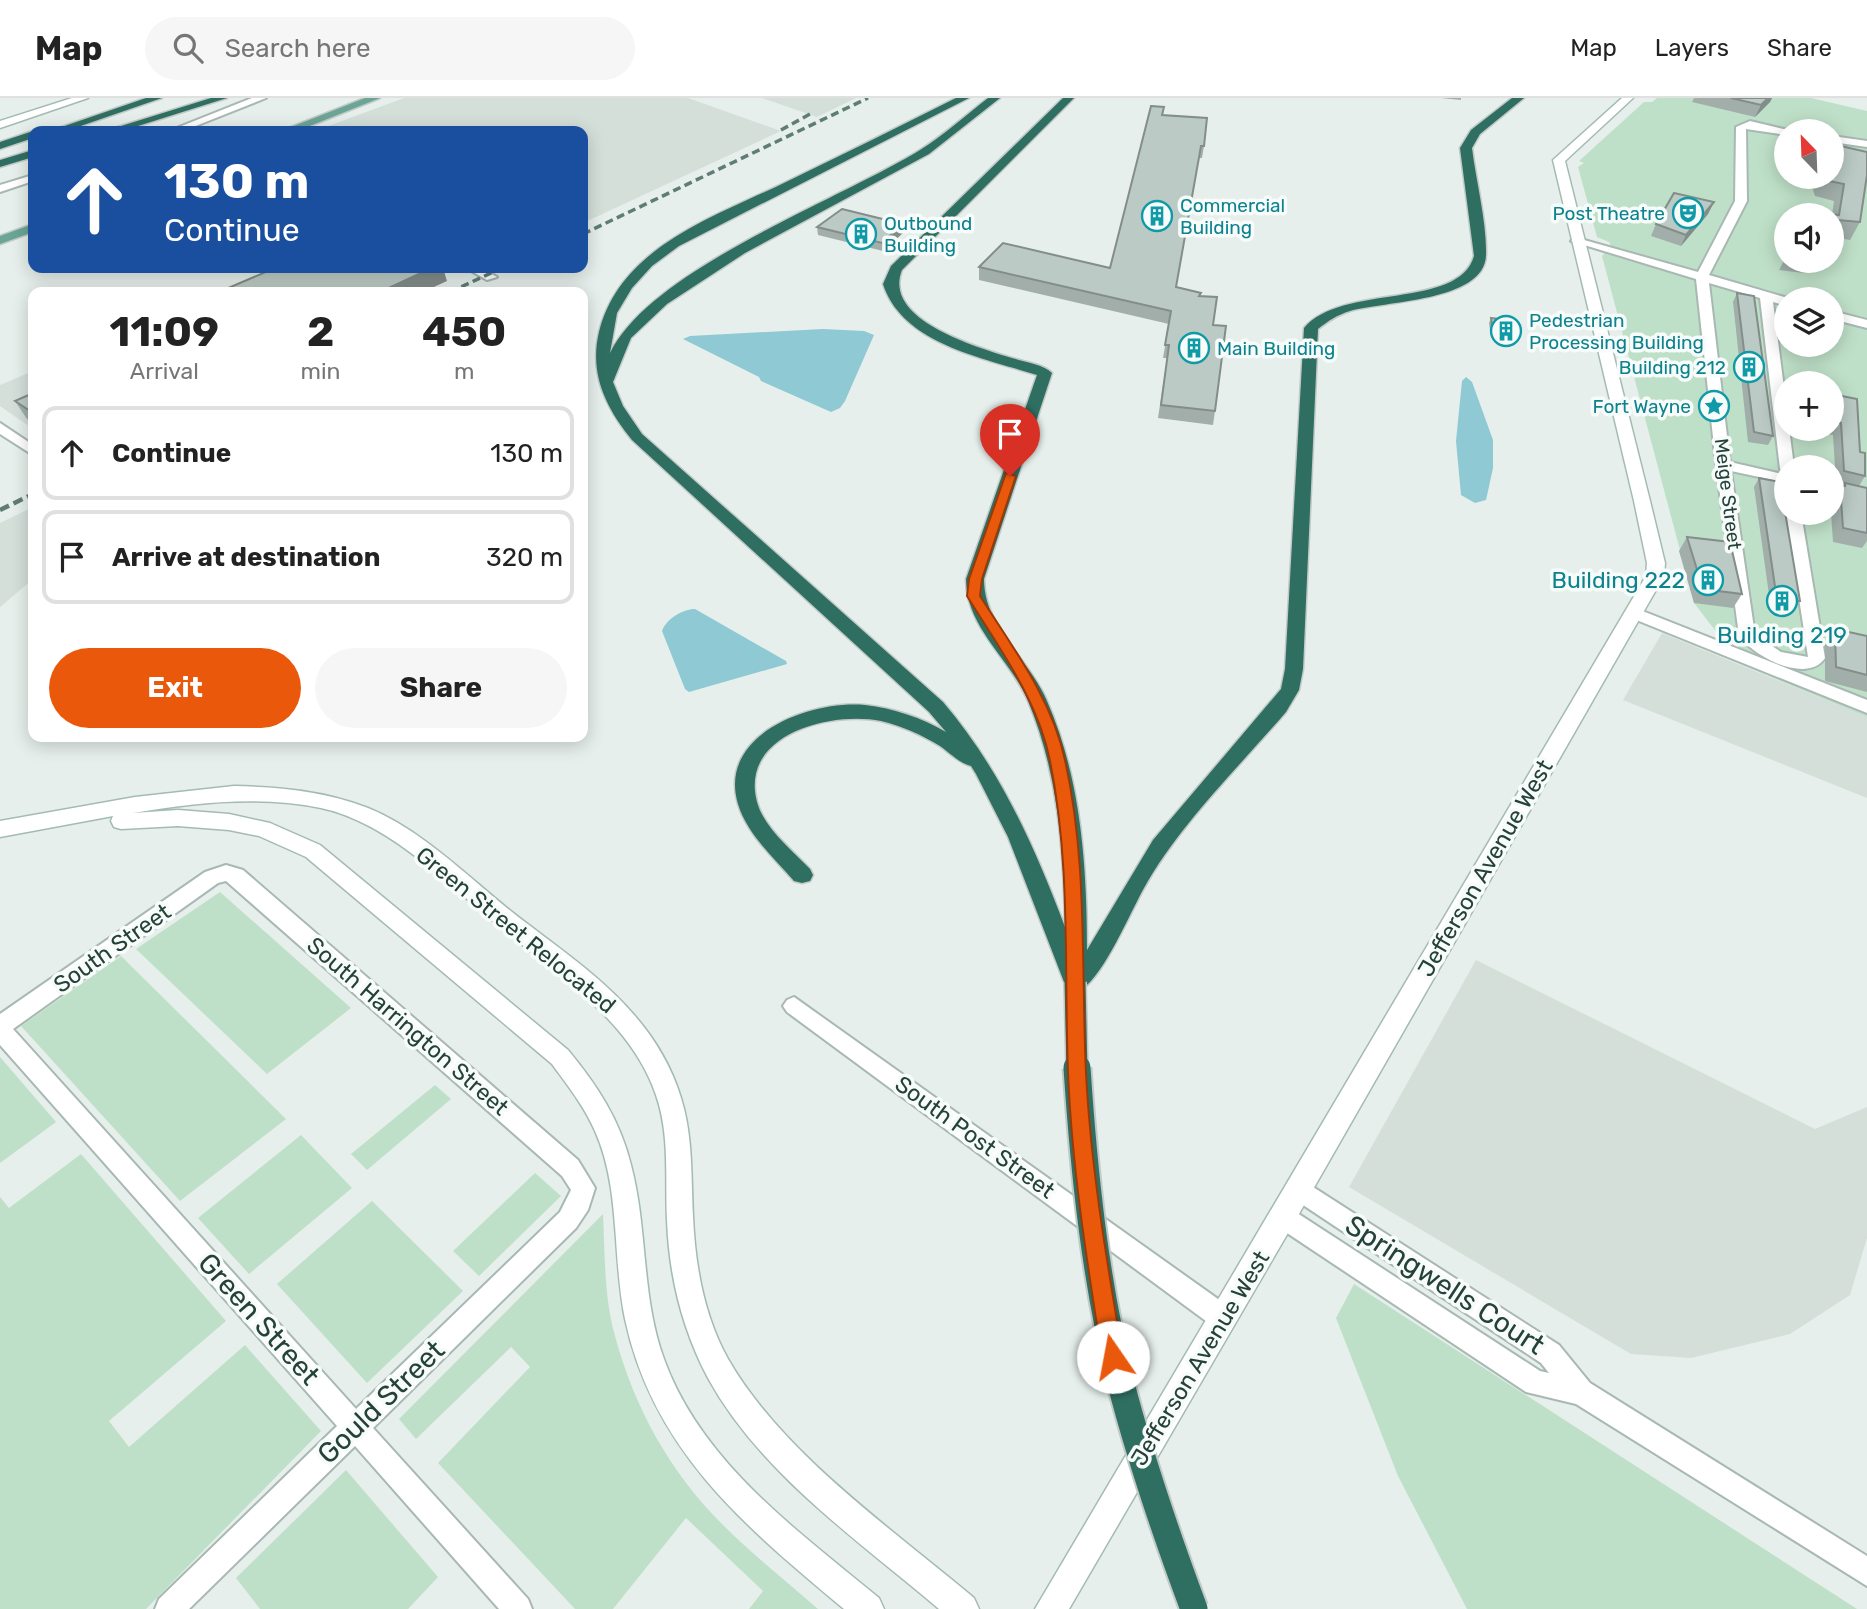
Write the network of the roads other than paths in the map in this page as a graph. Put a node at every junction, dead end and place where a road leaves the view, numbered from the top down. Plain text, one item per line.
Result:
1 (83, 98) edge
2 (131, 98) edge
3 (158, 98) edge
4 (196, 98) edge
5 (222, 98) edge
6 (261, 98) edge
7 (374, 98) edge
8 (964, 98) edge
9 (995, 98) edge
10 (1069, 98) edge
11 (1519, 98) edge
12 (1628, 98) edge
13 (0, 125) edge
14 (55, 126) edge
15 (71, 126) edge
16 (112, 126) edge
17 (128, 126) edge
18 (190, 126) edge
19 (300, 126) edge
20 (1774, 129) edge
21 (28, 138) edge
22 (1844, 141) edge
23 (1867, 144) edge
24 (0, 148) edge
25 (28, 156) edge
26 (0, 165) edge
27 (28, 182) edge
28 (0, 189) edge
29 (28, 230) edge
30 (0, 240) edge
31 (1586, 243) junction
32 (482, 273) edge
33 (491, 277) dead end
34 (1702, 277) junction
35 (1766, 297) junction
36 (1774, 299) edge
37 (1844, 317) edge
38 (1867, 324) edge
39 (608, 389) junction
40 (0, 427) edge
41 (28, 447) edge
42 (1785, 455) edge
43 (1723, 465) junction
44 (1774, 476) edge
45 (1844, 492) edge
46 (1867, 497) edge
47 (1796, 525) edge
48 (1635, 613) junction
49 (1867, 707) edge
50 (992, 779) junction
51 (0, 830) edge
52 (226, 873) joint
53 (802, 875) dead end
54 (1076, 982) junction
55 (794, 1006) dead end
56 (0, 1028) edge
57 (583, 1188) joint
58 (1299, 1189) junction
59 (1283, 1217) junction
60 (1223, 1318) junction
61 (1581, 1392) junction
62 (355, 1427) junction
63 (1867, 1573) edge
64 (169, 1609) edge
65 (518, 1609) edge
66 (868, 1609) edge
67 (963, 1609) edge
68 (1051, 1609) edge
69 (1194, 1609) edge

1 - 13 main road
2 - 14 highway
3 - 15 highway
4 - 16 highway
5 - 17 highway
6 - 18 street
7 - 19 main road
8 - 39 highway
9 - 39 highway
10 - 54 highway
11 - 54 highway
12 - 31 main road, Jefferson Avenue West
20 - 34 street
21 - 24 highway
22 - 23 street
25 - 26 highway
27 - 28 street
29 - 30 main road
31 - 34 street
31 - 48 main road, Jefferson Avenue West
32 - 33 street
34 - 35 street
34 - 43 street, Meige Street
35 - 36 street
35 - 42 street
37 - 38 street
39 - 50 highway
40 - 41 street
43 - 44 street
43 - 47 street, Meige Street
45 - 46 street
48 - 49 street
48 - 58 main road, Jefferson Avenue West
50 - 53 highway
50 - 54 highway
51 - 66 main road, Green Street Relocated
51 - 67 main road, Green Street Relocated
52 - 56 street, South Street
52 - 57 street, South Harrington Street
54 - 69 highway, bridge
55 - 60 street, South Post Street
56 - 62 street, Green Street
57 - 62 street, Gould Street
58 - 59 main road, Jefferson Avenue West
58 - 61 street, Springwells Court
59 - 60 main road, Jefferson Avenue West
59 - 61 street, Springwells Court
60 - 68 main road, Jefferson Avenue West
61 - 63 street, Springwells Court
62 - 64 street, Gould Street
62 - 65 street, Green Street

